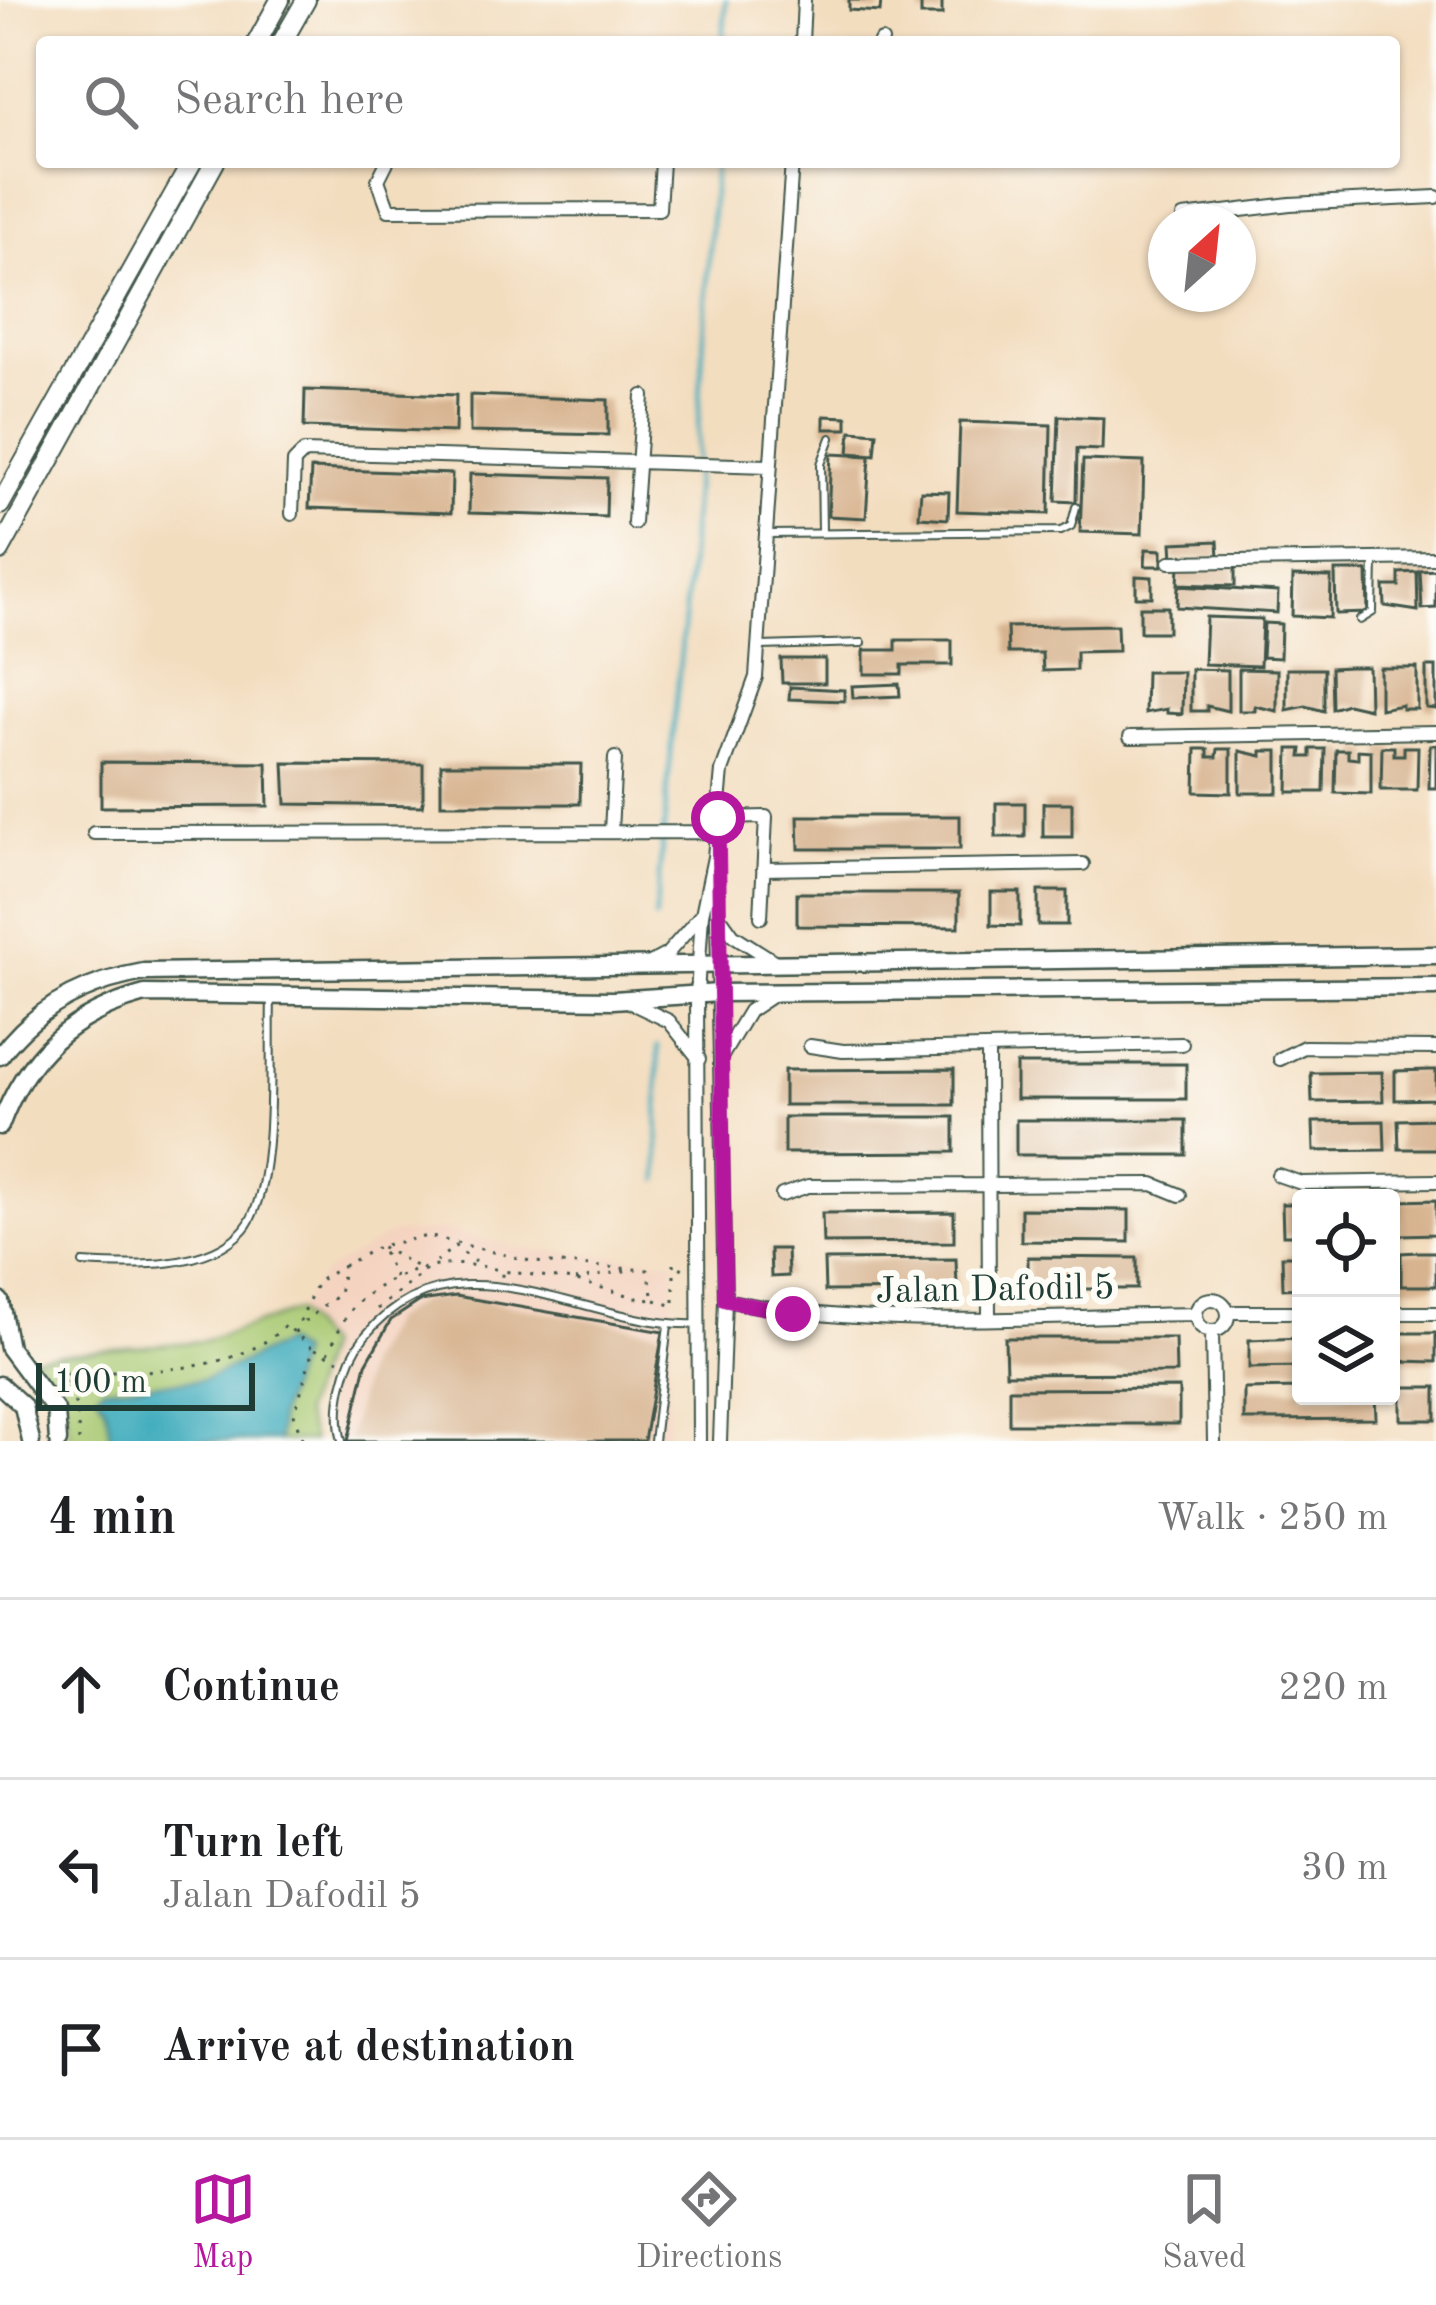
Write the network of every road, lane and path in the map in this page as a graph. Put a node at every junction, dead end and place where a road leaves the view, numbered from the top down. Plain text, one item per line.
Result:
1 (280, 0) edge
2 (306, 0) edge
3 (804, 0) edge
4 (260, 36) edge
5 (285, 36) edge
6 (802, 36) edge
7 (189, 168) edge
8 (212, 168) edge
9 (384, 168) edge
10 (662, 168) edge
11 (792, 168) edge
12 (1436, 197) edge
13 (1256, 208) edge
14 (643, 397) dead end
15 (831, 438) dead end
16 (638, 463) junction
17 (769, 466) junction
18 (0, 505) edge
19 (1076, 507) dead end
20 (292, 514) dead end
21 (634, 523) dead end
22 (821, 533) junction
23 (765, 534) junction
24 (0, 551) edge
25 (1436, 558) edge
26 (1374, 559) junction
27 (1170, 562) dead end
28 (1360, 620) dead end
29 (862, 643) dead end
30 (757, 646) junction
31 (1436, 732) edge
32 (1130, 737) dead end
33 (615, 758) dead end
34 (717, 825) junction
35 (611, 831) junction
36 (94, 833) dead end
37 (715, 857) junction
38 (1083, 864) dead end
39 (764, 869) junction
40 (702, 914) junction
41 (721, 914) junction
42 (760, 917) dead end
43 (1436, 955) edge
44 (778, 963) junction
45 (719, 966) junction
46 (698, 968) junction
47 (638, 969) junction
48 (1436, 987) edge
49 (719, 993) junction
50 (272, 994) junction
51 (697, 994) junction
52 (774, 994) junction
53 (613, 1000) junction
54 (1182, 1044) dead end
55 (810, 1046) dead end
56 (1436, 1048) edge
57 (988, 1050) junction
58 (0, 1056) edge
59 (720, 1058) junction
60 (1280, 1059) dead end
61 (699, 1060) junction
62 (0, 1126) edge
63 (1279, 1175) dead end
64 (1436, 1181) edge
65 (988, 1185) junction
66 (1180, 1195) dead end
67 (782, 1196) dead end
68 (380, 1246) junction
69 (455, 1246) junction
70 (534, 1262) junction
71 (83, 1263) dead end
72 (476, 1263) junction
73 (434, 1264) junction
74 (343, 1266) junction
75 (424, 1267) junction
76 (640, 1269) junction
77 (502, 1271) junction
78 (532, 1275) junction
79 (396, 1279) junction
80 (573, 1280) junction
81 (502, 1287) junction
82 (686, 1288) dead end
83 (339, 1294) junction
84 (654, 1299) junction
85 (725, 1300) junction
86 (0, 1301) edge
87 (354, 1305) junction
88 (1228, 1312) junction
89 (1292, 1312) edge
90 (1400, 1312) edge
91 (1436, 1313) edge
92 (1196, 1314) junction
93 (989, 1317) junction
94 (378, 1321) junction
95 (697, 1324) junction
96 (300, 1325) junction
97 (668, 1325) junction
98 (1213, 1332) junction
99 (295, 1333) junction
100 (313, 1349) junction
101 (328, 1353) junction
102 (349, 1366) junction
103 (0, 1385) edge
104 (31, 1441) edge
105 (58, 1441) edge
106 (80, 1441) edge
107 (303, 1441) edge
108 (342, 1441) edge
109 (654, 1441) edge
110 (699, 1441) edge
111 (720, 1441) edge
112 (1214, 1441) edge

1 - 4 main road
2 - 5 main road
3 - 6 street
7 - 18 main road
8 - 24 main road
9 - 10 street
11 - 17 street
12 - 13 street
14 - 16 street
15 - 22 lane
16 - 17 street
16 - 20 street
16 - 21 street
17 - 23 street
19 - 22 lane
22 - 23 lane
23 - 30 street
25 - 26 street
26 - 27 street
26 - 28 lane
29 - 30 lane
30 - 34 street
31 - 32 street
33 - 35 street
34 - 35 street
34 - 37 street
34 - 39 street
35 - 36 street
37 - 40 street
37 - 41 street
38 - 39 street
39 - 42 street
40 - 46 street
40 - 47 street
41 - 44 street
41 - 45 street
43 - 44 street
44 - 45 street
45 - 46 street
45 - 49 street
46 - 47 street
46 - 51 street
47 - 58 street
48 - 52 street
49 - 51 street
49 - 52 street
49 - 59 street
50 - 53 street
50 - 62 street
50 - 71 lane
51 - 53 street
51 - 61 street
52 - 59 street
53 - 61 street
54 - 57 street
55 - 57 street
56 - 60 street
57 - 65 street
59 - 85 street
61 - 95 street
63 - 64 street
65 - 66 street
65 - 67 street
65 - 93 street
68 - 69 path
68 - 74 path
68 - 75 path
68 - 79 path
69 - 70 path
69 - 72 path
69 - 73 path
70 - 76 path
70 - 78 path
72 - 73 path
72 - 77 path
73 - 75 path
74 - 83 path
74 - 96 path
75 - 79 path
75 - 94 path
76 - 80 path
76 - 84 path
77 - 78 path
77 - 81 path
78 - 80 path
79 - 87 path
80 - 84 path
81 - 94 lane
81 - 97 lane
82 - 84 path
83 - 87 path
83 - 96 path
85 - 93 street, Jalan Dafodil 5
85 - 111 street
86 - 105 street
87 - 101 path
88 - 89 street
88 - 92 street
88 - 98 street
90 - 91 street
92 - 93 street, Jalan Dafodil 5
92 - 98 street
94 - 102 lane
95 - 97 lane
95 - 110 street
96 - 99 path
97 - 109 lane
98 - 112 street
99 - 100 path
99 - 106 path
100 - 101 path
100 - 107 path
101 - 102 path
102 - 108 lane
103 - 104 street

